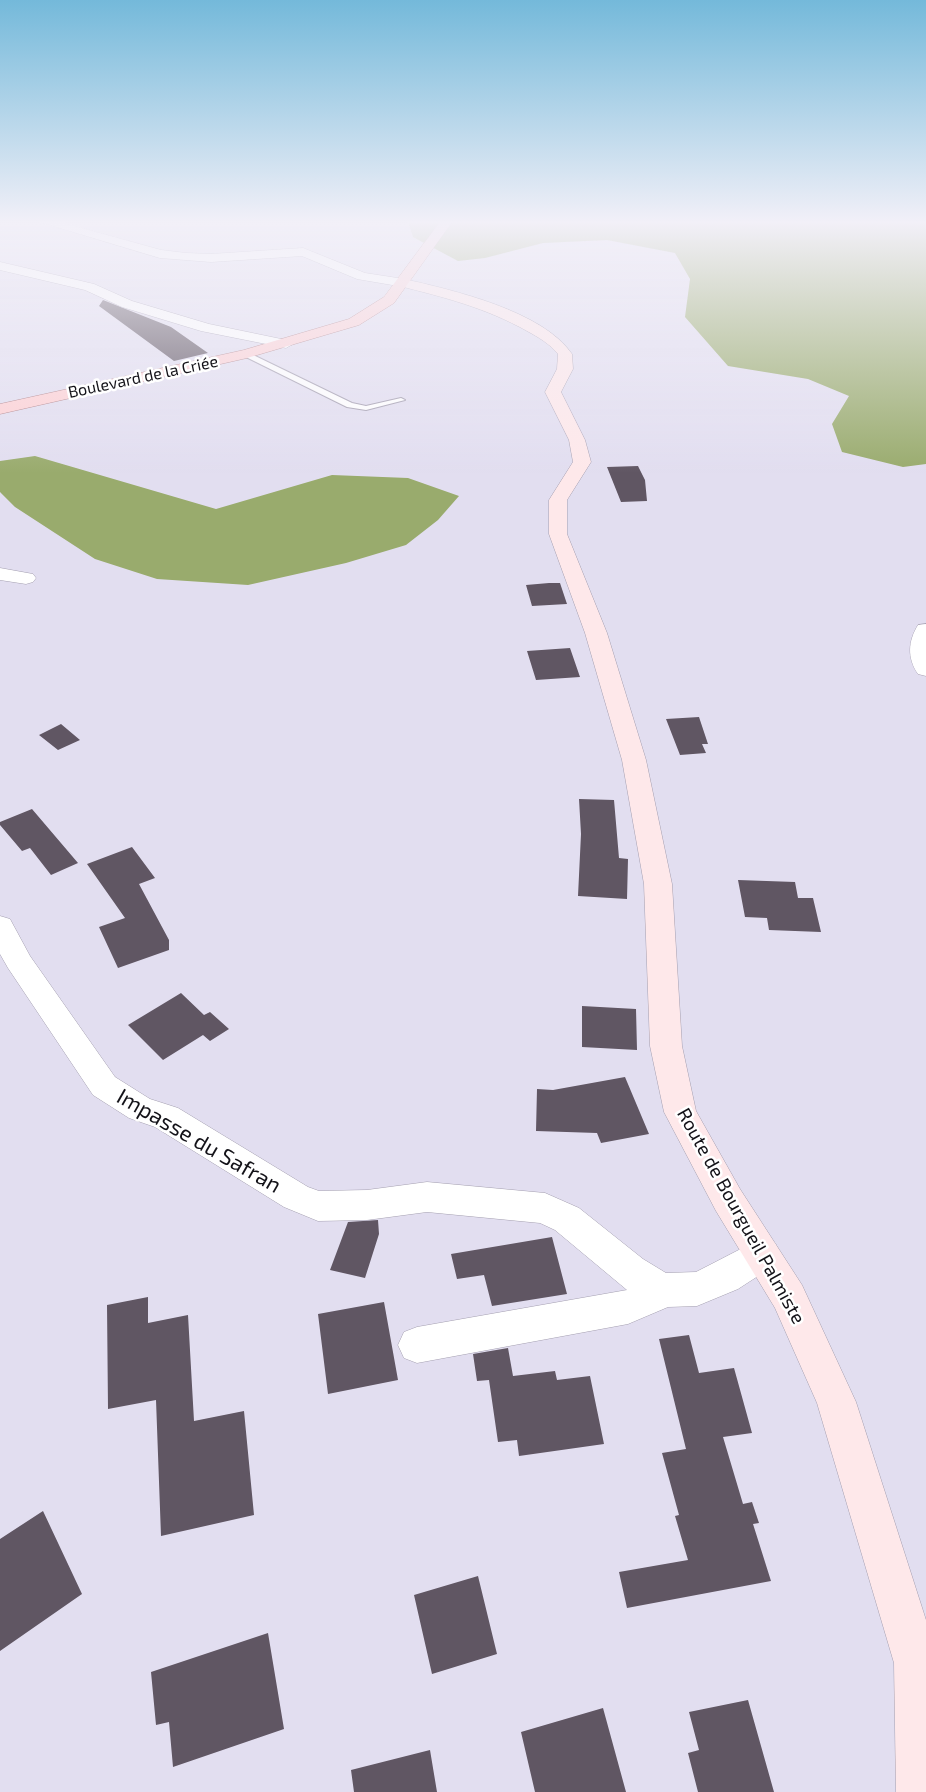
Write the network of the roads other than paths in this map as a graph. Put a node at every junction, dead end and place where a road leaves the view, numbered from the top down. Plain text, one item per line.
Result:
1 (135, 306) edge
2 (380, 306) edge
3 (484, 306) edge
4 (286, 344) junction
5 (247, 354) junction
6 (401, 400) dead end
7 (0, 409) edge
8 (0, 574) edge
9 (26, 578) dead end
10 (926, 630) edge
11 (926, 669) edge
12 (0, 926) edge
13 (762, 1254) junction
14 (666, 1290) junction
15 (417, 1345) dead end
16 (922, 1666) edge
17 (920, 1792) edge

1 - 4 street
2 - 4 main road, Boulevard de la Criée
3 - 13 street, Route de Bourgueil Palmiste
4 - 5 main road, Boulevard de la Criée
5 - 6 lane
5 - 7 main road, Boulevard de la Criée
8 - 9 street
10 - 11 street
12 - 14 street, Impasse du Safran
13 - 14 street
13 - 16 street, Route de Bourgueil Palmiste
14 - 15 street
16 - 17 street, Route de Bourgueil Palmiste

